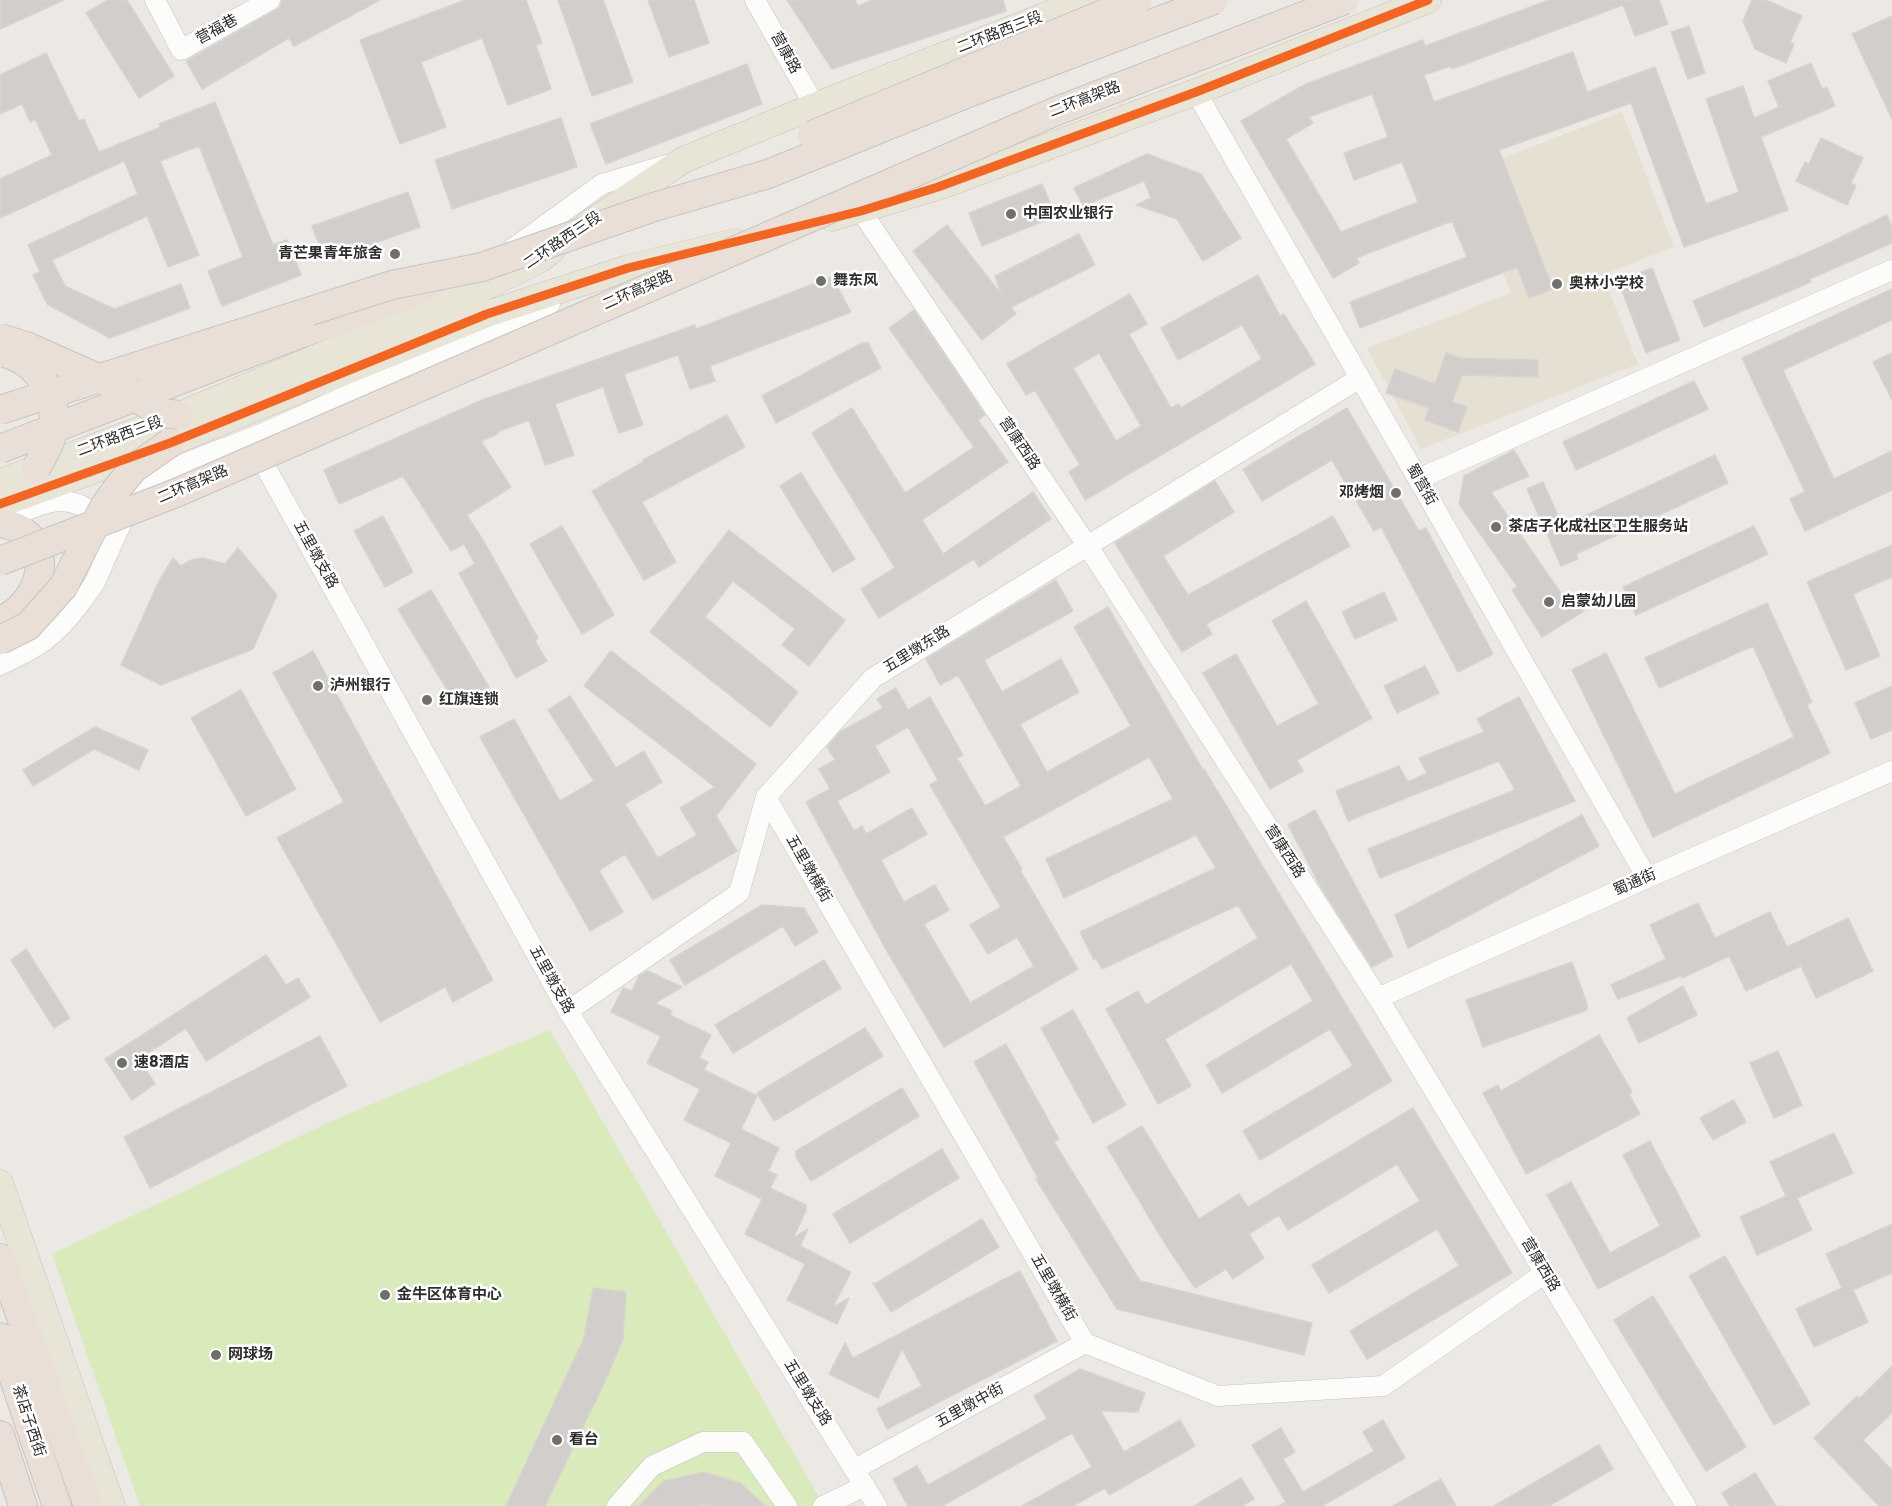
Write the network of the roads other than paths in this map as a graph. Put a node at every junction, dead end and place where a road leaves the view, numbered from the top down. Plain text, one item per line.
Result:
1 (155, 0) edge
2 (270, 0) edge
3 (755, 0) edge
4 (1085, 0) edge
5 (1137, 0) edge
6 (1214, 0) edge
7 (1345, 0) edge
8 (1428, 0) edge
9 (1196, 92) junction
10 (812, 107) junction
11 (683, 160) junction
12 (654, 207) junction
13 (861, 211) junction
14 (628, 268) junction
15 (1892, 270) edge
16 (485, 277) junction
17 (0, 338) edge
18 (0, 351) edge
19 (1360, 378) junction
20 (0, 409) edge
21 (179, 415) junction
22 (250, 439) junction
23 (170, 443) junction
24 (0, 449) edge
25 (36, 468) junction
26 (1418, 479) junction
27 (0, 482) edge
28 (176, 493) junction
29 (0, 504) edge
30 (0, 522) edge
31 (119, 528) junction
32 (1087, 545) junction
33 (0, 561) edge
34 (0, 579) edge
35 (0, 621) edge
36 (0, 640) edge
37 (0, 666) edge
38 (1892, 771) edge
39 (766, 797) junction
40 (1647, 878) junction
41 (1378, 998) junction
42 (568, 1011) junction
43 (0, 1183) edge
44 (1, 1259) edge
45 (1545, 1273) junction
46 (0, 1336) edge
47 (1085, 1343) junction
48 (0, 1435) edge
49 (855, 1469) junction
50 (865, 1486) junction
51 (23, 1506) edge
52 (57, 1506) edge
53 (88, 1506) edge
54 (112, 1506) edge
55 (617, 1506) edge
56 (787, 1506) edge
57 (823, 1506) edge
58 (877, 1506) edge
59 (1686, 1506) edge

1 - 2 street, 营福巷
3 - 10 street, 营康路
4 - 10 main road, 二环路西三段
5 - 12 highway, bridge
6 - 12 highway, bridge
7 - 28 highway, 二环高架路, bridge
8 - 9 main road, 二环路西三段
9 - 13 main road, 二环路西三段
9 - 19 street, 蜀营街
10 - 11 main road, 二环路西三段
11 - 16 main road, 二环路西三段
11 - 20 street
12 - 16 highway, bridge
13 - 14 main road, 二环路西三段
13 - 32 street, 营康西路
14 - 22 street
14 - 23 main road, 二环路西三段
15 - 26 street
16 - 20 highway, bridge
16 - 21 main road, 二环路西三段
16 - 24 highway, bridge
17 - 21 highway, bridge
18 - 25 highway, bridge
19 - 26 street, 蜀营街
19 - 32 street, 五里墩东路
21 - 25 main road, 二环路西三段, bridge
22 - 31 street
22 - 42 street, 五里墩支路
23 - 29 main road, 二环路西三段, bridge
23 - 36 highway, bridge
25 - 27 main road, 二环路西三段
26 - 40 street, 蜀营街
28 - 33 highway, 二环高架路, bridge
28 - 34 highway, bridge
30 - 31 street
30 - 35 highway
31 - 37 street
32 - 39 street, 五里墩东路
32 - 41 street, 营康西路
38 - 40 street, 蜀通街
39 - 42 street, 五里墩东路
39 - 47 street, 五里墩横街
40 - 41 street, 蜀通街
41 - 45 street, 营康西路
42 - 49 street, 五里墩支路
43 - 54 main road
44 - 53 highway
45 - 47 street
45 - 59 street, 营康西路
46 - 52 highway, 茶店子西街
47 - 49 street, 五里墩中街
48 - 51 highway
49 - 50 street, 五里墩支路
50 - 57 street
50 - 58 street, 五里墩支路
55 - 56 street

